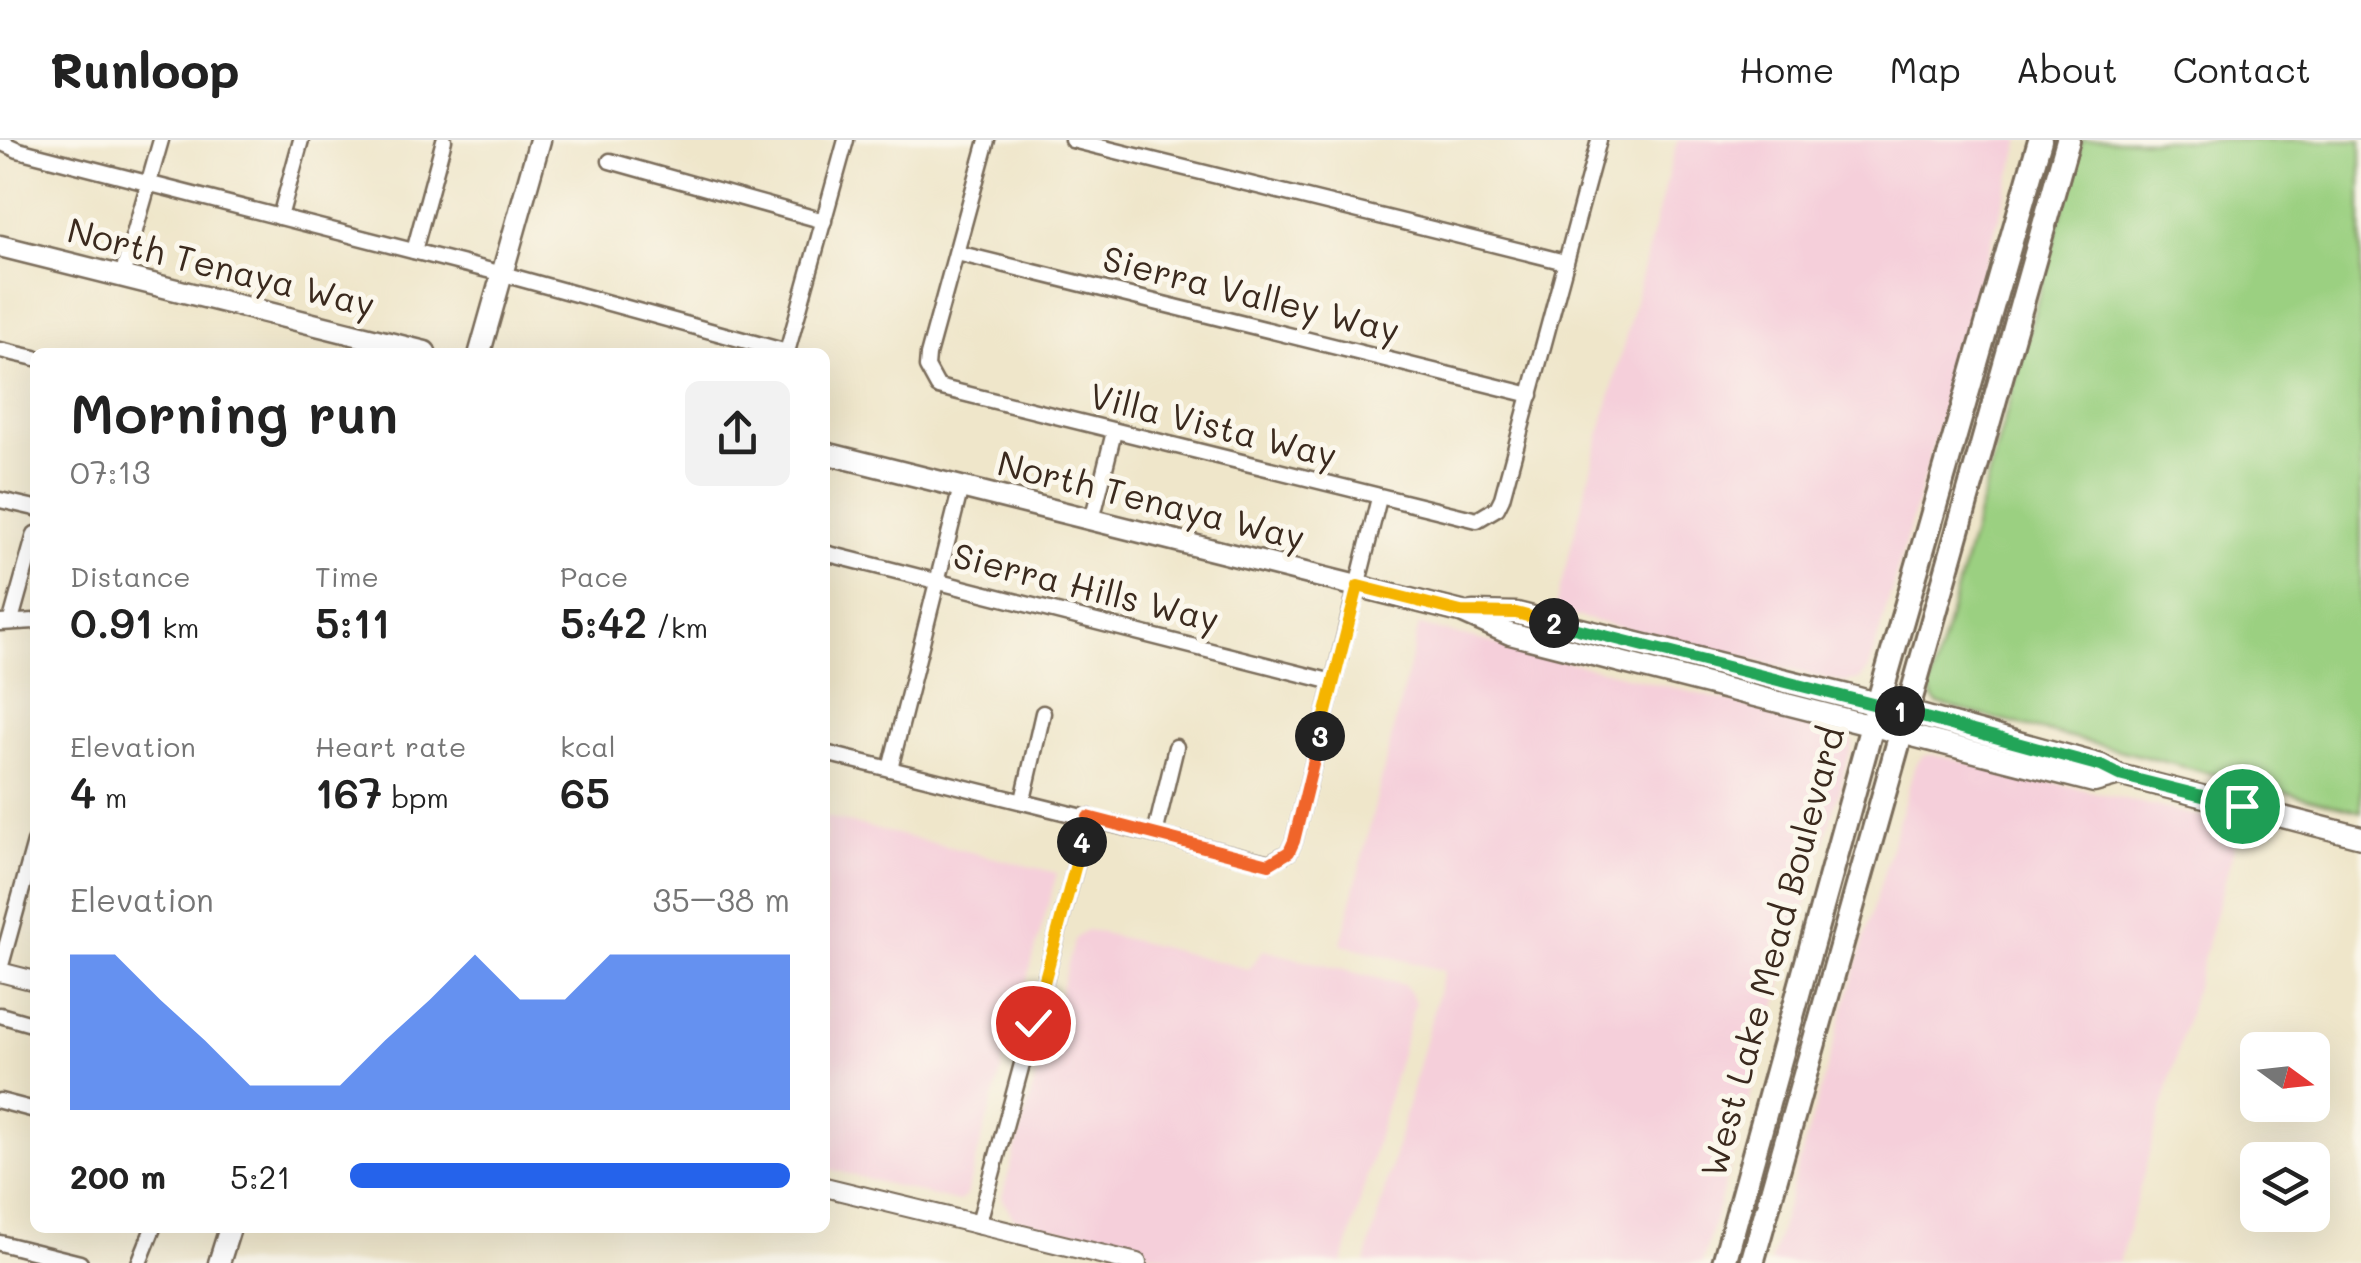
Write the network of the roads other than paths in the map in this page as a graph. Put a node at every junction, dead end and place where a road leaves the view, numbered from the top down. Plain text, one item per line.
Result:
1 (161, 140) edge
2 (302, 140) edge
3 (444, 140) edge
4 (540, 140) edge
5 (846, 140) edge
6 (987, 140) edge
7 (1072, 140) edge
8 (1600, 140) edge
9 (2040, 140) edge
10 (2054, 140) edge
11 (2068, 140) edge
12 (0, 142) edge
13 (19, 145) edge
14 (610, 161) dead end
15 (148, 183) junction
16 (2048, 213) junction
17 (280, 216) junction
18 (824, 221) junction
19 (0, 246) edge
20 (414, 251) junction
21 (956, 253) junction
22 (1566, 262) junction
23 (503, 274) junction
24 (122, 276) junction
25 (409, 348) edge
26 (481, 348) edge
27 (772, 348) edge
28 (788, 348) edge
29 (0, 350) edge
30 (30, 357) edge
31 (1530, 394) junction
32 (1114, 432) junction
33 (1958, 434) junction
34 (1983, 440) junction
35 (830, 454) edge
36 (961, 487) junction
37 (1379, 498) junction
38 (0, 500) edge
39 (30, 507) edge
40 (1092, 520) junction
41 (30, 549) edge
42 (830, 554) edge
43 (936, 581) junction
44 (1358, 586) junction
45 (1461, 612) junction
46 (6, 621) edge
47 (1562, 624) junction
48 (1510, 634) junction
49 (1647, 646) junction
50 (1574, 650) junction
51 (1333, 682) junction
52 (1043, 713) dead end
53 (1875, 715) junction
54 (1904, 723) junction
55 (1176, 746) dead end
56 (830, 754) edge
57 (890, 769) junction
58 (1023, 800) junction
59 (1088, 817) junction
60 (1155, 834) junction
61 (2361, 836) edge
62 (30, 860) edge
63 (1835, 862) junction
64 (0, 971) edge
65 (1802, 977) junction
66 (30, 980) edge
67 (1830, 985) junction
68 (0, 1016) edge
69 (30, 1024) edge
70 (1781, 1054) junction
71 (1808, 1065) junction
72 (0, 1101) edge
73 (30, 1109) edge
74 (1756, 1143) junction
75 (1784, 1149) junction
76 (830, 1188) edge
77 (978, 1226) junction
78 (151, 1233) edge
79 (228, 1233) edge
80 (0, 1243) edge
81 (1754, 1256) edge
82 (80, 1263) edge
83 (138, 1263) edge
84 (219, 1263) edge
85 (1137, 1263) edge
86 (1724, 1263) edge

1 - 15 street
2 - 17 street
3 - 20 street
4 - 23 main road
5 - 18 street
6 - 21 street
7 - 22 street
8 - 22 street
9 - 33 main road, West Lake Mead Boulevard
10 - 16 main road
11 - 16 main road, West Lake Mead Boulevard
12 - 13 street
13 - 15 street
14 - 18 street
15 - 17 street
15 - 24 street
16 - 34 main road, West Lake Mead Boulevard
17 - 20 street
18 - 28 street
19 - 24 main road, North Tenaya Way
20 - 23 street
21 - 31 street, Sierra Valley Way
21 - 32 street, Villa Vista Way
22 - 31 street
23 - 26 main road
23 - 27 street
24 - 25 main road, North Tenaya Way
29 - 30 street
31 - 37 street, Villa Vista Way
32 - 37 street, Villa Vista Way
32 - 40 street
33 - 34 main road
33 - 53 main road, West Lake Mead Boulevard
34 - 54 main road, West Lake Mead Boulevard
35 - 36 main road, North Tenaya Way
36 - 40 main road, North Tenaya Way
36 - 43 street
37 - 44 street
38 - 39 street
40 - 44 main road, North Tenaya Way
41 - 46 street
42 - 43 street, Sierra Hills Way
43 - 51 street, Sierra Hills Way
43 - 57 street
44 - 45 main road, North Tenaya Way
44 - 51 street
45 - 47 main road, North Tenaya Way
45 - 48 main road, North Tenaya Way
47 - 48 main road
47 - 49 main road, North Tenaya Way
48 - 50 main road, North Tenaya Way
49 - 50 main road
49 - 53 main road, North Tenaya Way
50 - 53 main road, North Tenaya Way
51 - 60 street
52 - 58 street
53 - 54 main road, North Tenaya Way
53 - 63 main road, West Lake Mead Boulevard
54 - 61 main road, North Tenaya Way
54 - 67 main road, West Lake Mead Boulevard
55 - 60 street
56 - 57 street
57 - 58 street
58 - 59 street
59 - 60 street
59 - 77 street
62 - 64 street
63 - 65 main road, West Lake Mead Boulevard
63 - 67 main road
64 - 66 street
65 - 70 main road, West Lake Mead Boulevard
65 - 71 main road
67 - 71 main road, West Lake Mead Boulevard
68 - 69 street
70 - 74 main road, West Lake Mead Boulevard
70 - 75 main road
71 - 75 main road, West Lake Mead Boulevard
72 - 73 street
74 - 81 main road
74 - 86 main road, West Lake Mead Boulevard
75 - 81 main road, West Lake Mead Boulevard
76 - 77 street
77 - 85 street
78 - 83 street
79 - 84 main road
80 - 82 street

